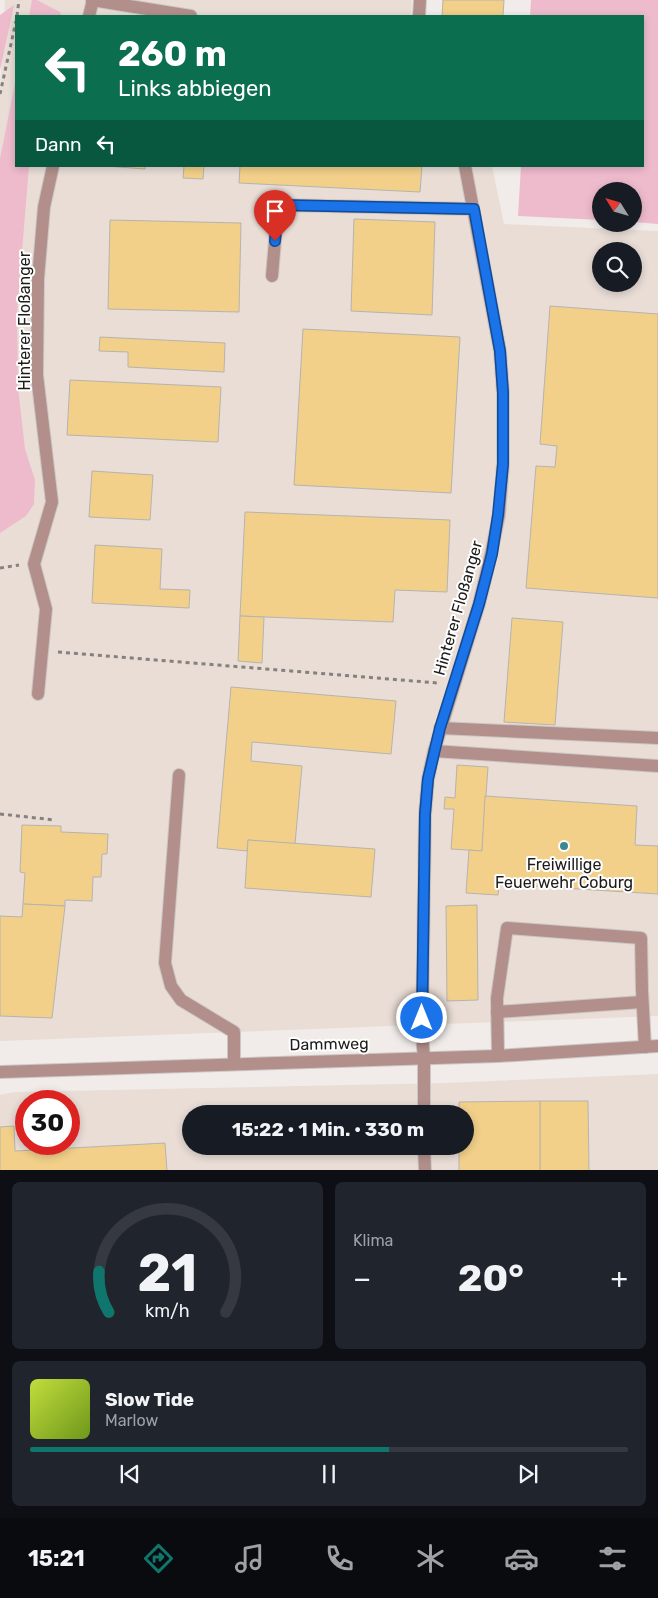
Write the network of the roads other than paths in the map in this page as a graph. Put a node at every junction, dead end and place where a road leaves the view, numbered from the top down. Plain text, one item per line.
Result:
1 (93, 0) edge
2 (420, 0) edge
3 (89, 15) edge
4 (186, 15) edge
5 (420, 15) edge
6 (53, 167) edge
7 (465, 167) edge
8 (474, 209) junction
9 (272, 276) dead end
10 (38, 694) dead end
11 (440, 728) junction
12 (658, 738) edge
13 (434, 751) junction
14 (658, 766) edge
15 (179, 775) dead end
16 (642, 1002) junction
17 (497, 1012) junction
18 (652, 1046) edge
19 (498, 1056) junction
20 (424, 1058) junction
21 (234, 1064) junction
22 (0, 1072) edge
23 (424, 1105) edge
24 (424, 1155) edge
25 (425, 1170) edge

1 - 3 street
1 - 4 street
2 - 5 street
6 - 10 street, Hinterer Floßanger
7 - 8 street, Hinterer Floßanger
8 - 9 street
8 - 11 street, Hinterer Floßanger
11 - 12 street
11 - 13 street, Hinterer Floßanger
13 - 14 street
13 - 20 street, Hinterer Floßanger
15 - 21 street
16 - 17 street
16 - 17 street
16 - 18 street
17 - 19 street
18 - 19 street, Dammweg
19 - 20 street, Dammweg
20 - 21 street, Dammweg
20 - 23 street, Hinterer Floßanger
21 - 22 street, Dammweg
24 - 25 street

